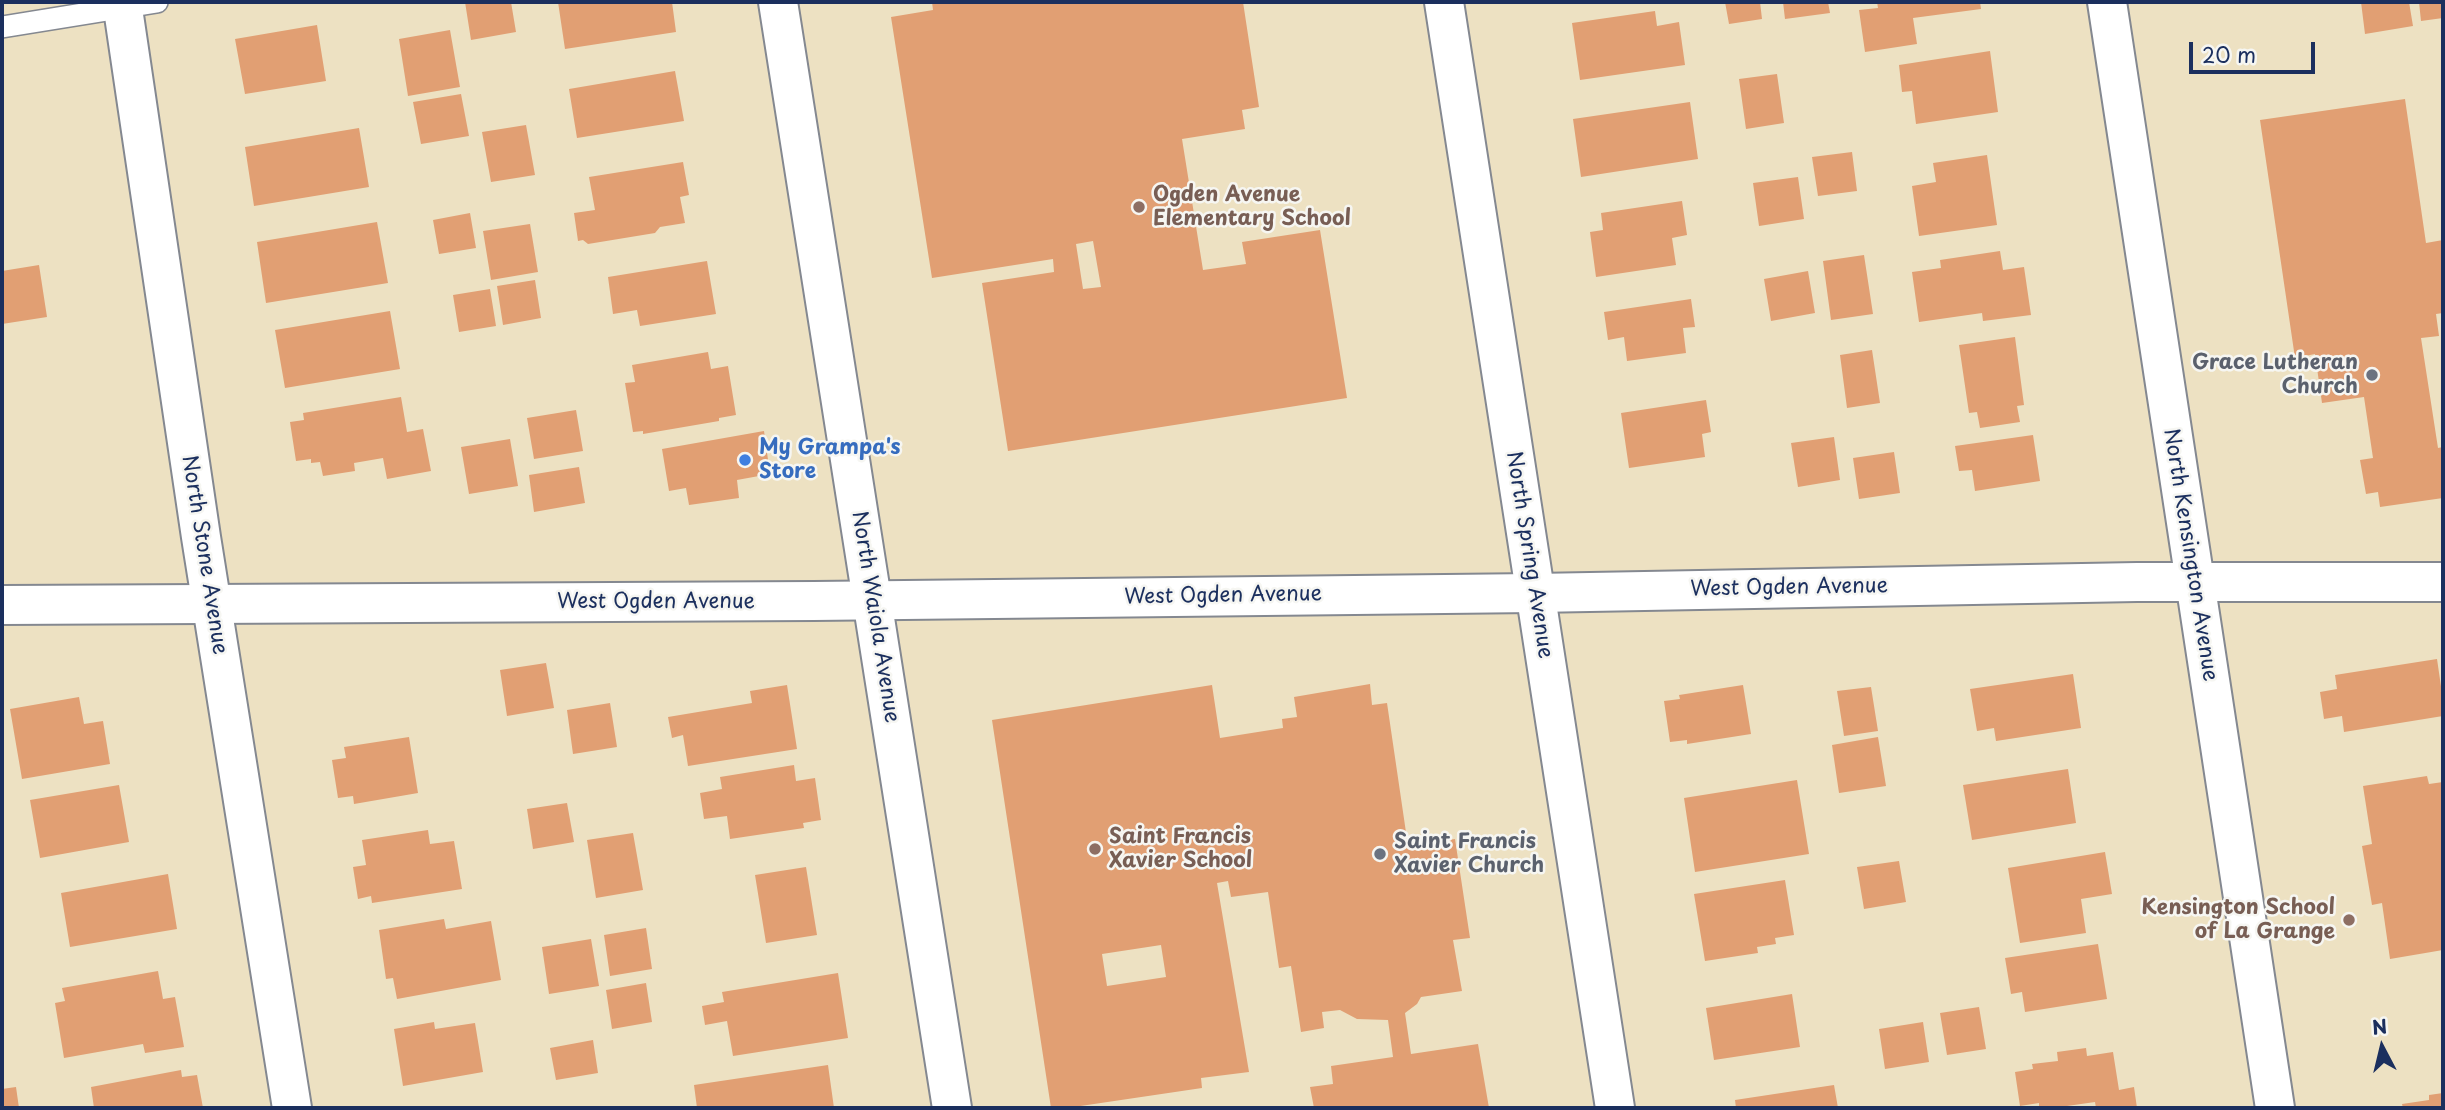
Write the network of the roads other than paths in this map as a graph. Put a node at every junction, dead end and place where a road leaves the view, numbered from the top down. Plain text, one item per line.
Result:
1 (778, 2) edge
2 (1444, 2) edge
3 (2108, 2) edge
4 (134, 4) edge
5 (2, 27) edge
6 (2194, 582) junction
7 (2443, 582) edge
8 (1535, 593) junction
9 (872, 600) junction
10 (212, 604) junction
11 (2, 605) edge
12 (292, 1108) edge
13 (952, 1108) edge
14 (1615, 1108) edge
15 (2275, 1108) edge

1 - 9 street, North Waiola Avenue
2 - 8 street, North Spring Avenue
3 - 6 street, North Kensington Avenue
4 - 5 lane
4 - 10 street, North Stone Avenue
6 - 7 street, West Ogden Avenue
6 - 8 street, West Ogden Avenue
6 - 15 street, North Kensington Avenue
8 - 9 street, West Ogden Avenue
8 - 14 street, North Spring Avenue
9 - 10 street, West Ogden Avenue
9 - 13 street, North Waiola Avenue
10 - 11 street, West Ogden Avenue
10 - 12 street, North Stone Avenue

